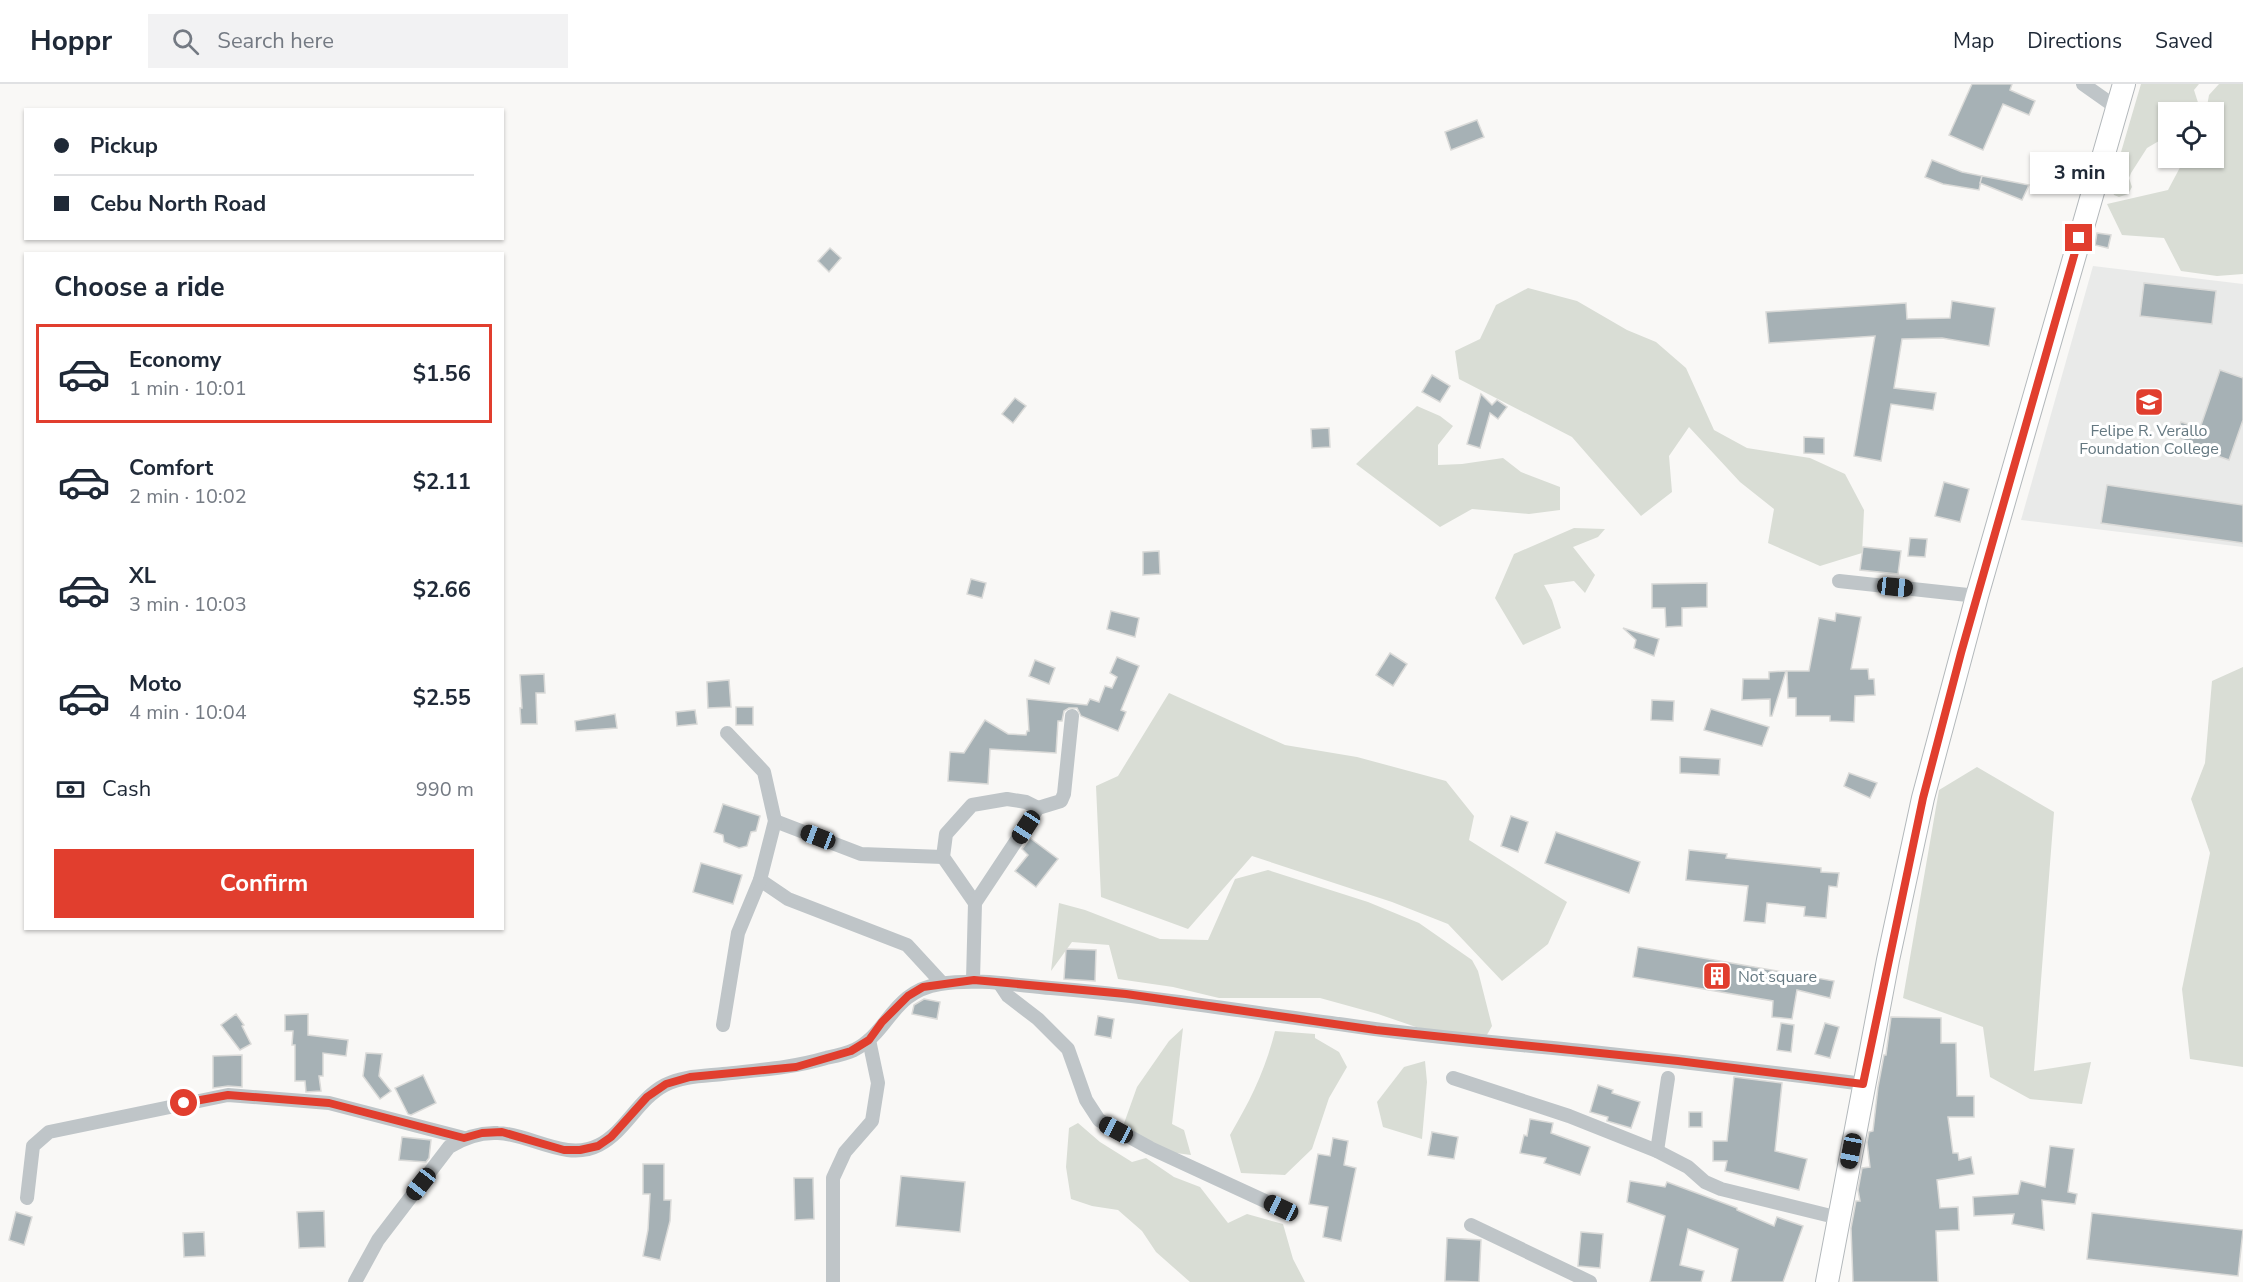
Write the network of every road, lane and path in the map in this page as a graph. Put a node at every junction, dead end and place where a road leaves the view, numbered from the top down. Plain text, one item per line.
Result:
1 (2083, 84) edge
2 (2124, 84) edge
3 (2117, 108) junction
4 (1839, 581) dead end
5 (1977, 596) junction
6 (1072, 716) dead end
7 (727, 733) dead end
8 (1038, 808) junction
9 (775, 821) junction
10 (943, 857) junction
11 (760, 880) junction
12 (975, 903) junction
13 (974, 980) junction
14 (942, 983) junction
15 (1000, 984) junction
16 (723, 1025) dead end
17 (869, 1040) junction
18 (1453, 1078) dead end
19 (1668, 1078) dead end
20 (1863, 1084) junction
21 (464, 1138) junction
22 (1657, 1150) junction
23 (27, 1198) dead end
24 (1281, 1208) dead end
25 (1839, 1218) junction
26 (1471, 1225) dead end
27 (355, 1282) edge
28 (833, 1282) edge
29 (1590, 1282) edge
30 (1827, 1282) edge

1 - 3 street
2 - 3 highway
3 - 5 highway
4 - 5 street
5 - 20 highway
6 - 8 street
7 - 9 street
8 - 10 street
8 - 12 street
9 - 10 street
9 - 11 street
10 - 12 street
11 - 14 street
11 - 16 street
12 - 13 street
13 - 14 street
13 - 15 street
14 - 17 street
15 - 20 street
15 - 24 street
17 - 21 street
17 - 28 street
18 - 22 street
19 - 22 street
20 - 25 highway
21 - 23 street
21 - 27 street
22 - 25 street
25 - 30 highway
26 - 29 street

